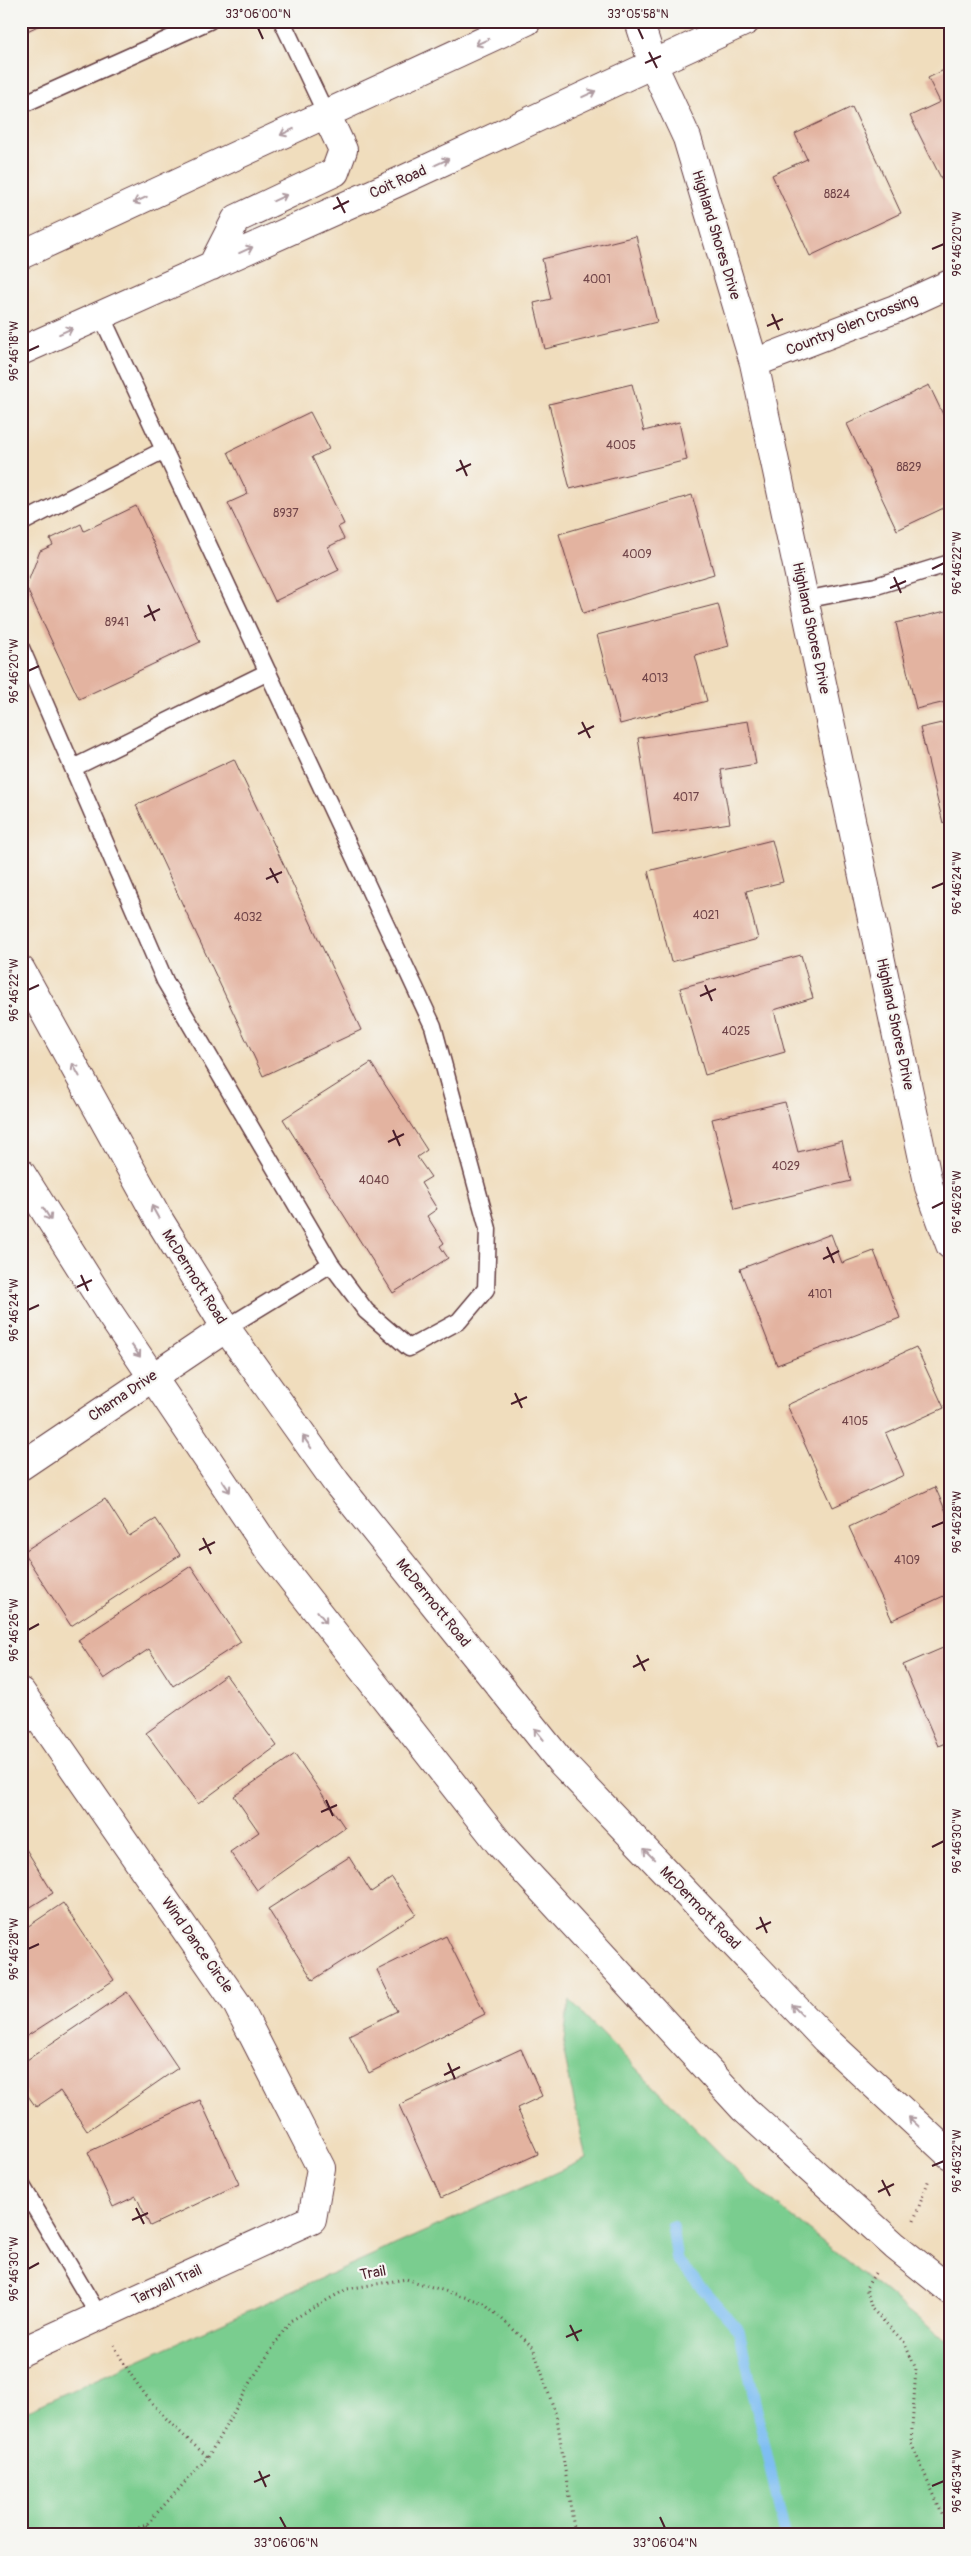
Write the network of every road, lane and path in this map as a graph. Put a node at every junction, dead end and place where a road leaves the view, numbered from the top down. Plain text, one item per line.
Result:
1 (209, 21) edge
2 (282, 21) edge
3 (527, 21) edge
4 (639, 21) edge
5 (746, 21) edge
6 (653, 65) junction
7 (21, 105) edge
8 (326, 114) junction
9 (21, 255) edge
10 (212, 266) junction
11 (950, 284) edge
12 (101, 315) junction
13 (21, 351) edge
14 (754, 364) junction
15 (164, 450) junction
16 (21, 523) edge
17 (950, 563) edge
18 (804, 600) junction
19 (21, 648) edge
20 (268, 672) junction
21 (27, 673) edge
22 (73, 768) junction
23 (21, 970) edge
24 (21, 1173) edge
25 (939, 1183) edge
26 (950, 1245) edge
27 (331, 1264) junction
28 (226, 1328) junction
29 (153, 1376) junction
30 (21, 1466) edge
31 (21, 1692) edge
32 (950, 2155) edge
33 (929, 2179) dead end
34 (21, 2184) edge
35 (918, 2215) dead end
36 (312, 2219) joint
37 (874, 2274) dead end
38 (950, 2290) edge
39 (100, 2316) junction
40 (21, 2352) edge
41 (208, 2456) junction
42 (146, 2524) junction
43 (950, 2531) edge
44 (120, 2535) edge
45 (159, 2535) edge
46 (576, 2535) edge

1 - 7 lane
2 - 8 lane
3 -> 8 main road
4 - 6 main road, Highland Shores Drive
5 - 6 main road, Coit Road
10 -> 6 main road, Coit Road
6 - 14 main road, Highland Shores Drive
8 -> 9 main road
10 -> 8 main road
10 - 12 main road, Coit Road
11 - 14 main road, Country Glen Crossing
13 -> 12 main road, Coit Road
12 - 15 lane
14 - 18 main road, Highland Shores Drive
15 - 16 lane
15 - 20 lane
17 - 18 lane
18 - 25 main road, Highland Shores Drive
19 - 21 lane
20 - 22 lane
20 - 27 lane
21 - 22 lane
22 - 27 lane
28 -> 23 main road, McDermott Road
24 -> 29 main road
25 - 26 main road, Highland Shores Drive
27 - 28 lane
28 - 29 main road, Chama Drive
32 -> 28 main road, McDermott Road
29 - 30 main road, Chama Drive
29 -> 38 main road
31 - 36 main road, Wind Dance Circle
33 - 35 path
34 - 39 lane
36 - 39 main road, Tarryall Trail
37 - 43 path
39 - 40 main road, Tarryall Trail
39 - 41 path
41 - 42 path, Trail
41 - 46 path, Trail
42 - 44 path, Trail
42 - 45 path

